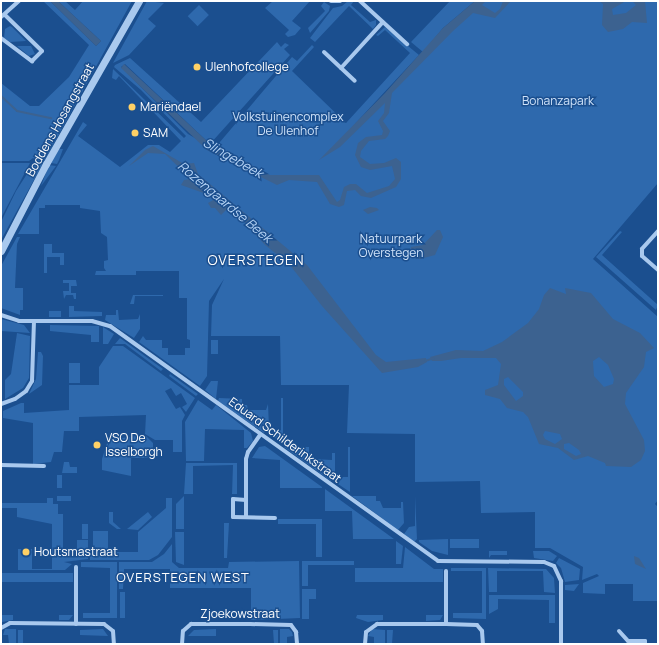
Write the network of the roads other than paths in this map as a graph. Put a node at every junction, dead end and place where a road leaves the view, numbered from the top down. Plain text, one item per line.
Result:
1 (19, 1) edge
2 (138, 1) edge
3 (331, 1) edge
4 (340, 1) edge
5 (360, 1) edge
6 (3, 16) edge
7 (383, 22) junction
8 (1, 38) edge
9 (407, 44) dead end
10 (324, 52) dead end
11 (341, 68) junction
12 (355, 81) dead end
13 (658, 231) edge
14 (1, 251) edge
15 (658, 270) edge
16 (1, 315) edge
17 (34, 321) junction
18 (1, 404) edge
19 (260, 435) junction
20 (1, 466) edge
21 (44, 466) dead end
22 (246, 500) junction
23 (246, 517) junction
24 (275, 518) dead end
25 (76, 568) dead end
26 (446, 571) dead end
27 (76, 624) junction
28 (446, 624) junction
29 (1, 628) edge
30 (619, 631) dead end
31 (114, 644) edge
32 (182, 644) edge
33 (297, 644) edge
34 (365, 644) edge
35 (483, 644) edge
36 (561, 644) edge
37 (645, 644) edge

1 - 6 street
2 - 14 street, Boddens Hosangstraat
3 - 4 street
5 - 7 street
6 - 8 street
7 - 9 street
7 - 11 street
10 - 11 street
11 - 12 street
13 - 15 street
16 - 17 street, Eduard Schilderinkstraat
17 - 18 street
17 - 19 street, Eduard Schilderinkstraat
19 - 22 street
19 - 36 street, Eduard Schilderinkstraat
20 - 21 street
22 - 23 street
22 - 23 street
23 - 24 street
25 - 27 street
26 - 28 street
27 - 29 street
27 - 31 street
28 - 34 street
28 - 35 street
30 - 37 street
32 - 33 street, Zjoekowstraat

